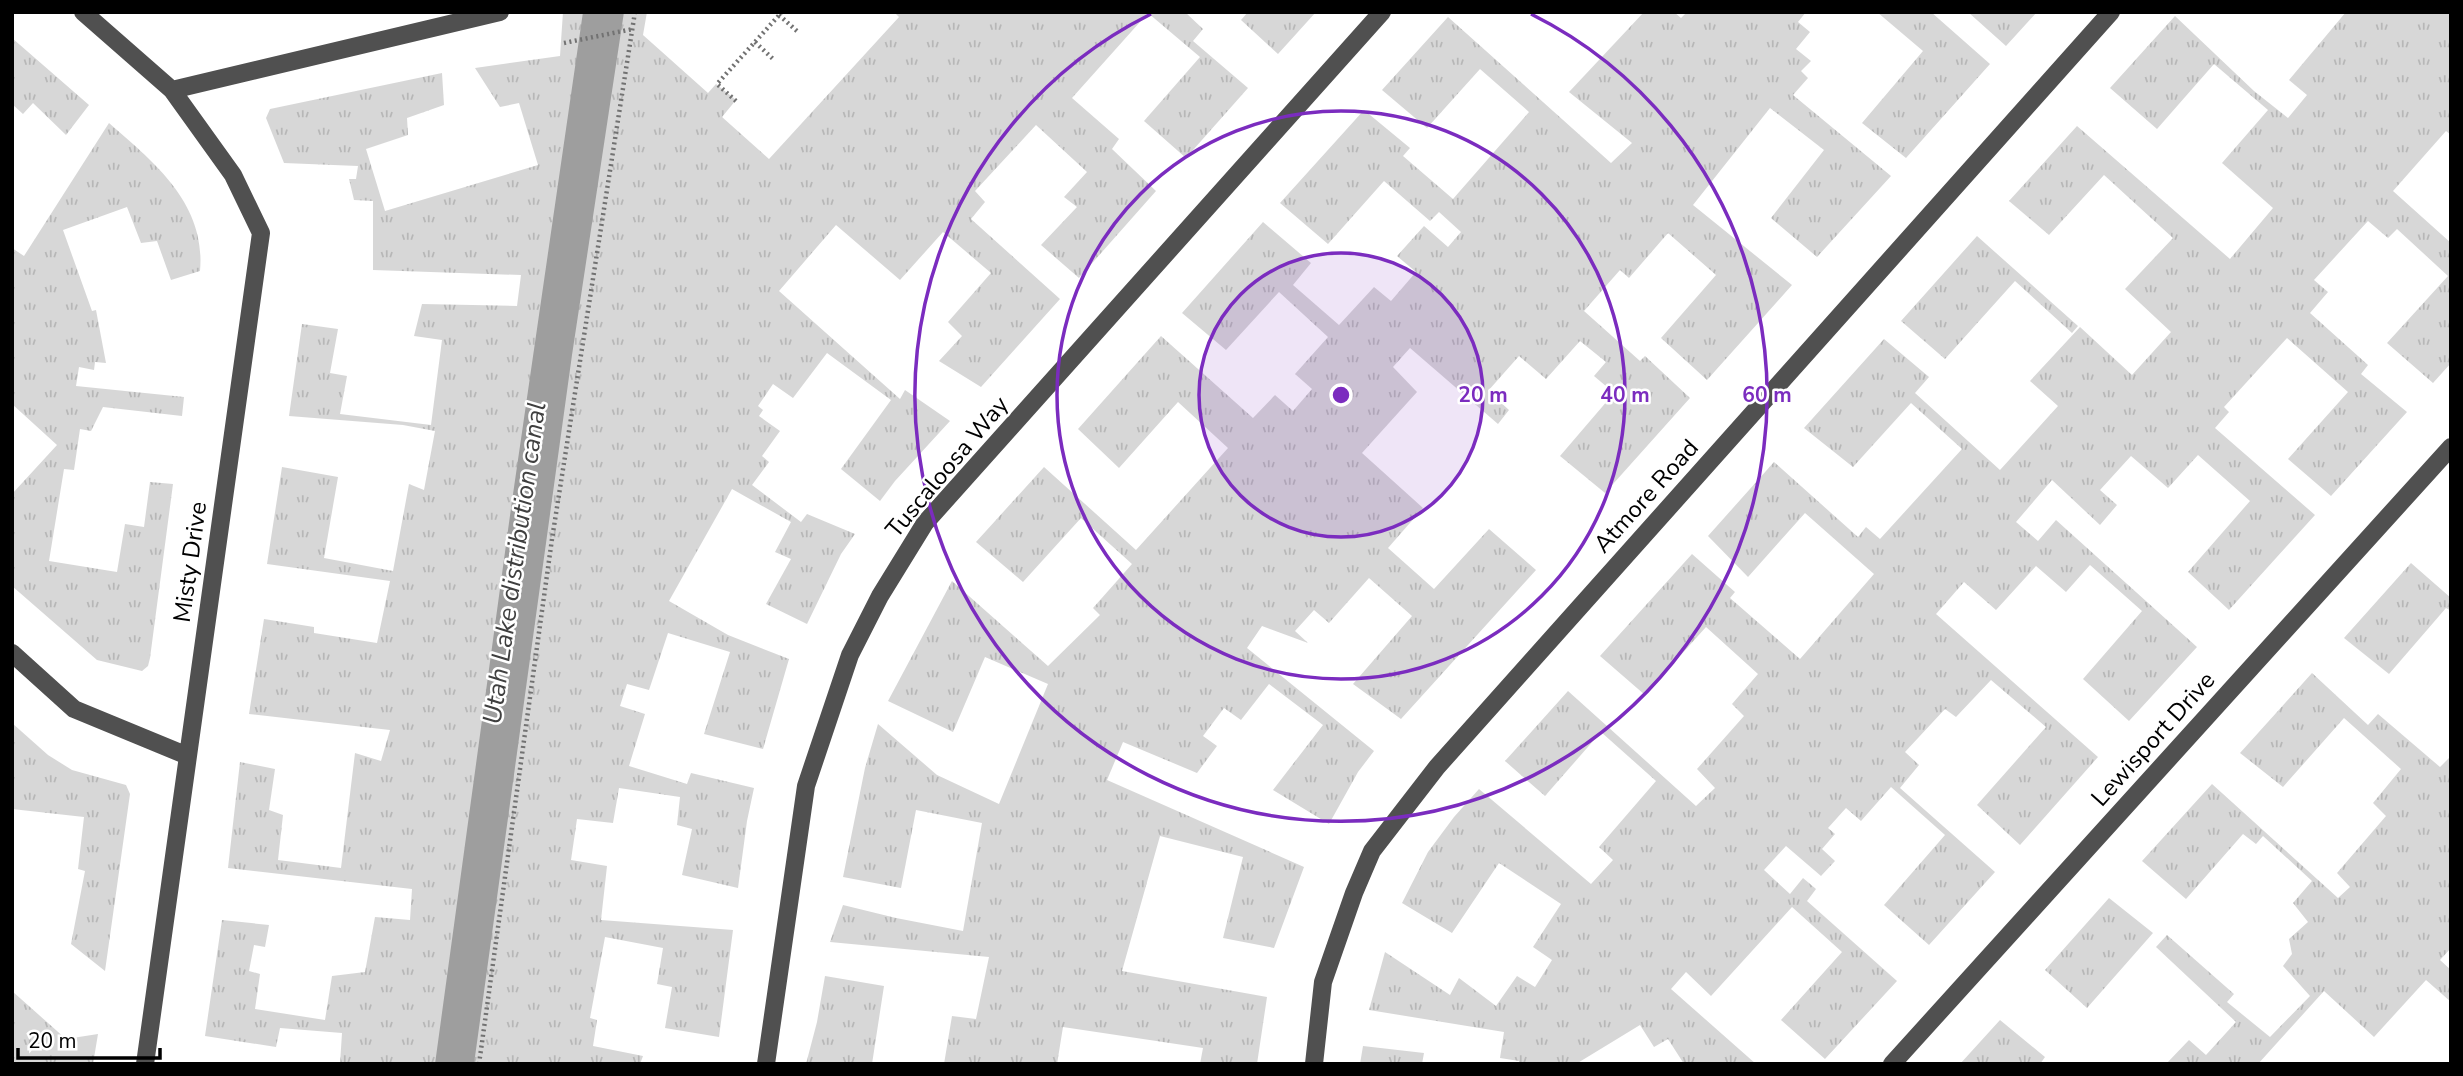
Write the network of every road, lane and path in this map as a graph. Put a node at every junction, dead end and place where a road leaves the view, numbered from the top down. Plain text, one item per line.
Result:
1 (83, 12) edge
2 (500, 12) edge
3 (635, 12) edge
4 (1382, 12) edge
5 (2111, 12) edge
6 (781, 14) edge
7 (633, 29) junction
8 (798, 32) dead end
9 (564, 43) dead end
10 (755, 43) junction
11 (774, 59) dead end
12 (172, 90) junction
13 (736, 101) dead end
14 (2451, 447) edge
15 (12, 653) edge
16 (188, 756) junction
17 (145, 1064) edge
18 (479, 1064) edge
19 (766, 1064) edge
20 (1314, 1064) edge
21 (1892, 1064) edge

1 - 12 street, Misty Drive
2 - 12 street
3 - 7 path
4 - 19 street, Tuscaloosa Way
5 - 20 street, Atmore Road
6 - 8 path
6 - 10 path
7 - 9 path
7 - 18 path
10 - 11 path
10 - 13 path
12 - 16 street, Misty Drive
14 - 21 street, Lewisport Drive
15 - 16 street
16 - 17 street, Misty Drive

